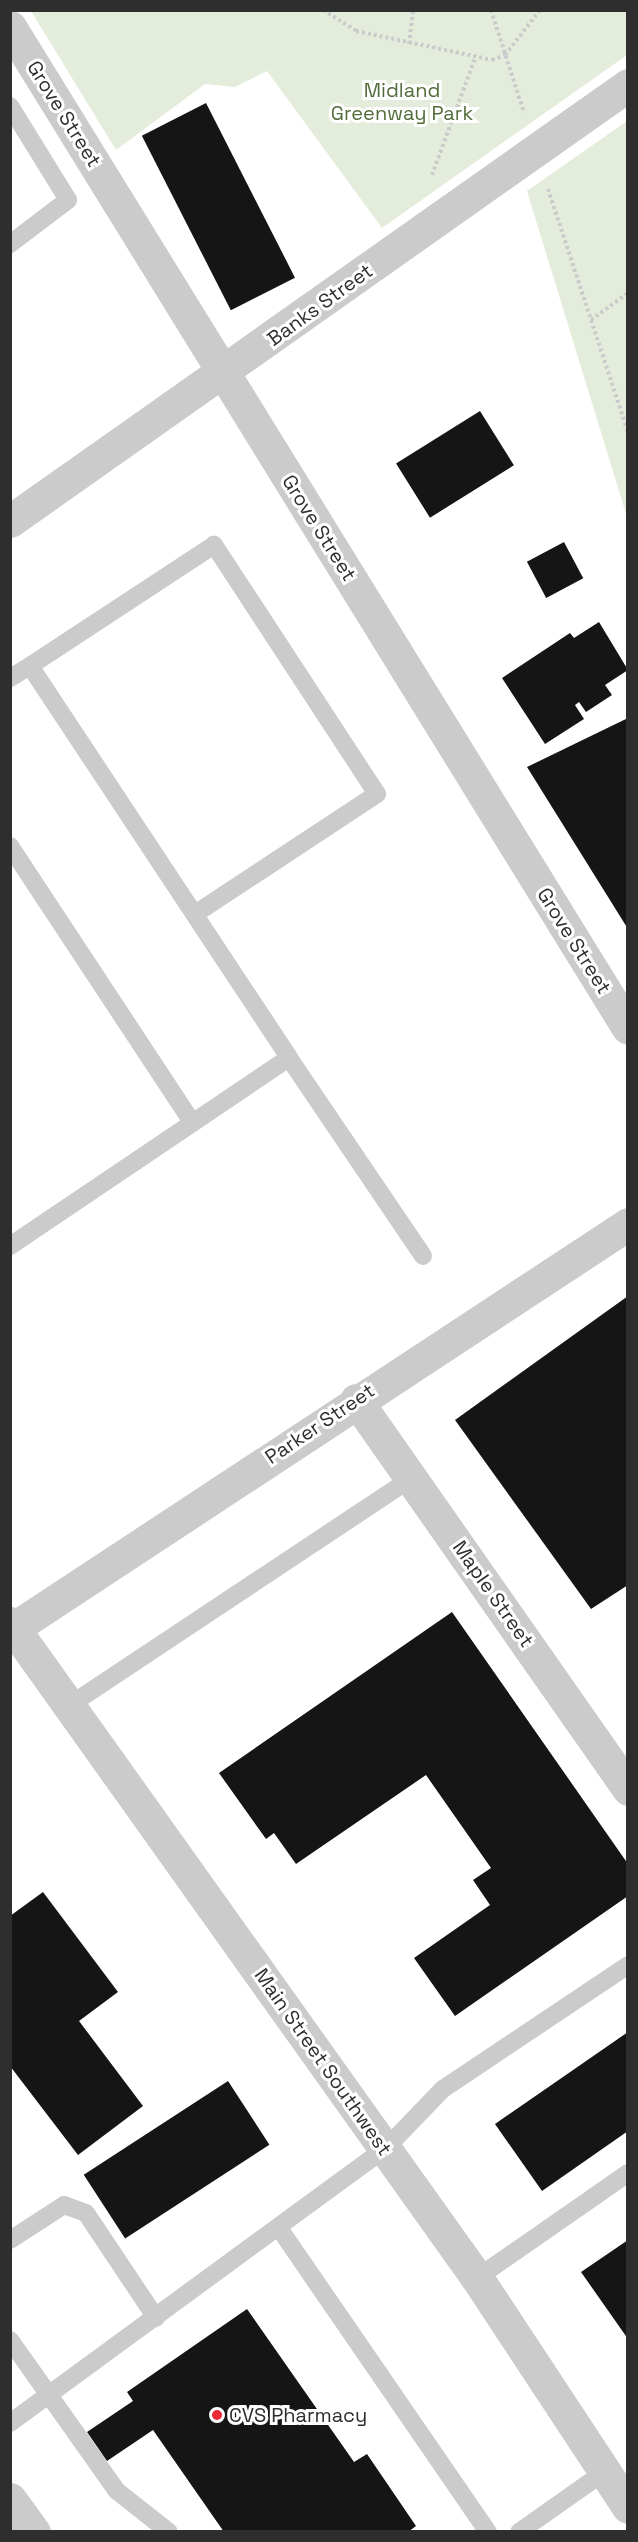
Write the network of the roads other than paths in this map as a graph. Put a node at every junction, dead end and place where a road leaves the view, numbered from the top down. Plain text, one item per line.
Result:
1 (10, 27) edge
2 (627, 85) edge
3 (10, 106) edge
4 (10, 244) edge
5 (224, 374) junction
6 (10, 521) edge
7 (30, 666) junction
8 (10, 678) edge
9 (10, 846) edge
10 (195, 914) junction
11 (627, 1028) edge
12 (289, 1058) junction
13 (192, 1122) junction
14 (627, 1224) edge
15 (10, 1246) edge
16 (423, 1256) dead end
17 (356, 1400) junction
18 (413, 1477) junction
19 (12, 1625) edge
20 (70, 1706) junction
21 (627, 1789) edge
22 (627, 1965) edge
23 (385, 2149) junction
24 (627, 2173) edge
25 (279, 2228) junction
26 (10, 2240) edge
27 (477, 2278) junction
28 (156, 2318) junction
29 (10, 2340) edge
30 (50, 2394) junction
31 (10, 2423) edge
32 (604, 2472) junction
33 (10, 2499) edge
34 (627, 2508) edge
35 (34, 2532) edge
36 (169, 2532) edge
37 (488, 2532) edge
38 (519, 2532) edge

1 - 5 street, Grove Street
2 - 5 street, Banks Street
3 - 4 lane
5 - 6 street, Banks Street
5 - 11 street, Grove Street
7 - 8 lane
7 - 10 lane
7 - 10 lane
9 - 13 lane
10 - 12 lane
12 - 13 lane
12 - 16 lane
13 - 15 lane
14 - 17 street, Parker Street
17 - 18 street, Maple Street
17 - 19 street, Parker Street
18 - 20 lane
18 - 21 street, Maple Street
19 - 20 street, Main Street Southwest
20 - 23 street, Main Street Southwest
22 - 23 lane
23 - 25 lane
23 - 27 street, Main Street Southwest
24 - 27 lane
25 - 28 lane
25 - 37 lane
26 - 28 lane
27 - 32 street, Main Street Southwest
28 - 30 lane
29 - 30 lane
30 - 31 lane
30 - 36 lane
32 - 34 street, Main Street Southwest
32 - 38 lane
33 - 35 street

